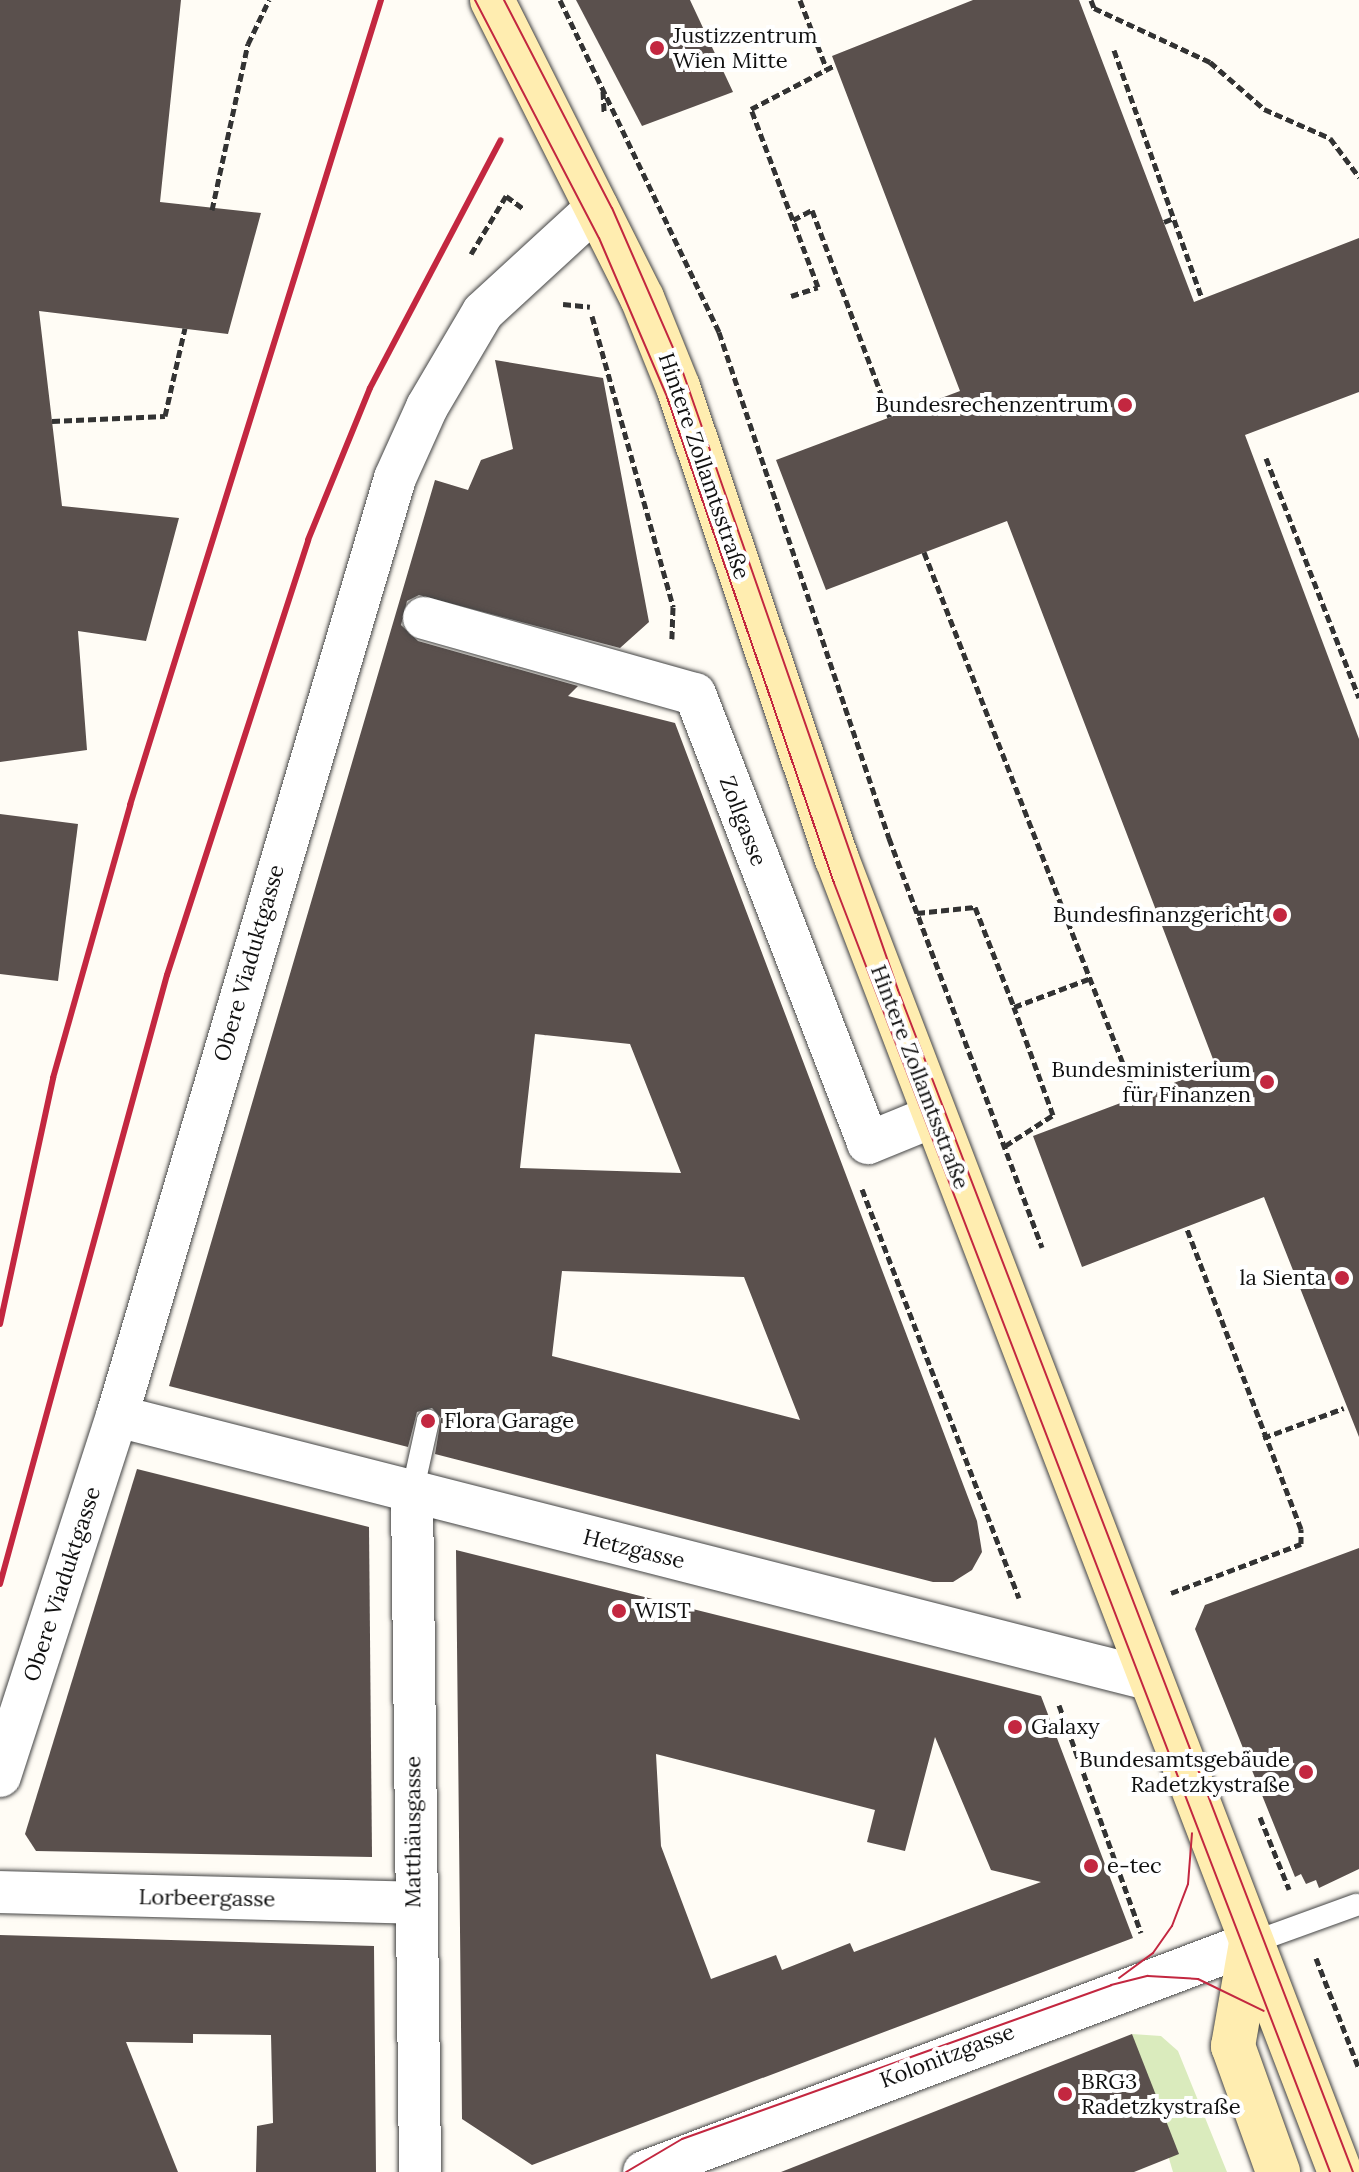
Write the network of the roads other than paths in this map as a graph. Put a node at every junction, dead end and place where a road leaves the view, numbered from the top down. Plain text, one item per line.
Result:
1 (492, 0) edge
2 (597, 207) junction
3 (424, 618) dead end
4 (934, 1116) junction
5 (117, 1416) junction
6 (428, 1421) dead end
7 (412, 1493) junction
8 (1152, 1680) junction
9 (0, 1776) edge
10 (0, 1892) edge
11 (413, 1903) junction
12 (1356, 1905) dead end
13 (1251, 1943) junction
14 (420, 2172) edge
15 (644, 2172) edge
16 (1278, 2172) edge
17 (1340, 2172) edge

1 - 2 street, Hintere Zollamtsstraße
2 - 4 street, Hintere Zollamtsstraße
2 - 5 street, Obere Viaduktgasse
3 - 4 street, Zollgasse
4 - 8 street, Hintere Zollamtsstraße
5 - 7 street, Hetzgasse
5 - 9 street, Obere Viaduktgasse
6 - 7 lane
7 - 8 street, Hetzgasse
7 - 11 street, Matthäusgasse
8 - 13 street, Hintere Zollamtsstraße
10 - 11 street, Lorbeergasse
11 - 14 street, Matthäusgasse
12 - 13 lane
13 - 15 street, Kolonitzgasse
13 - 16 street
13 - 17 street, Hintere Zollamtsstraße

